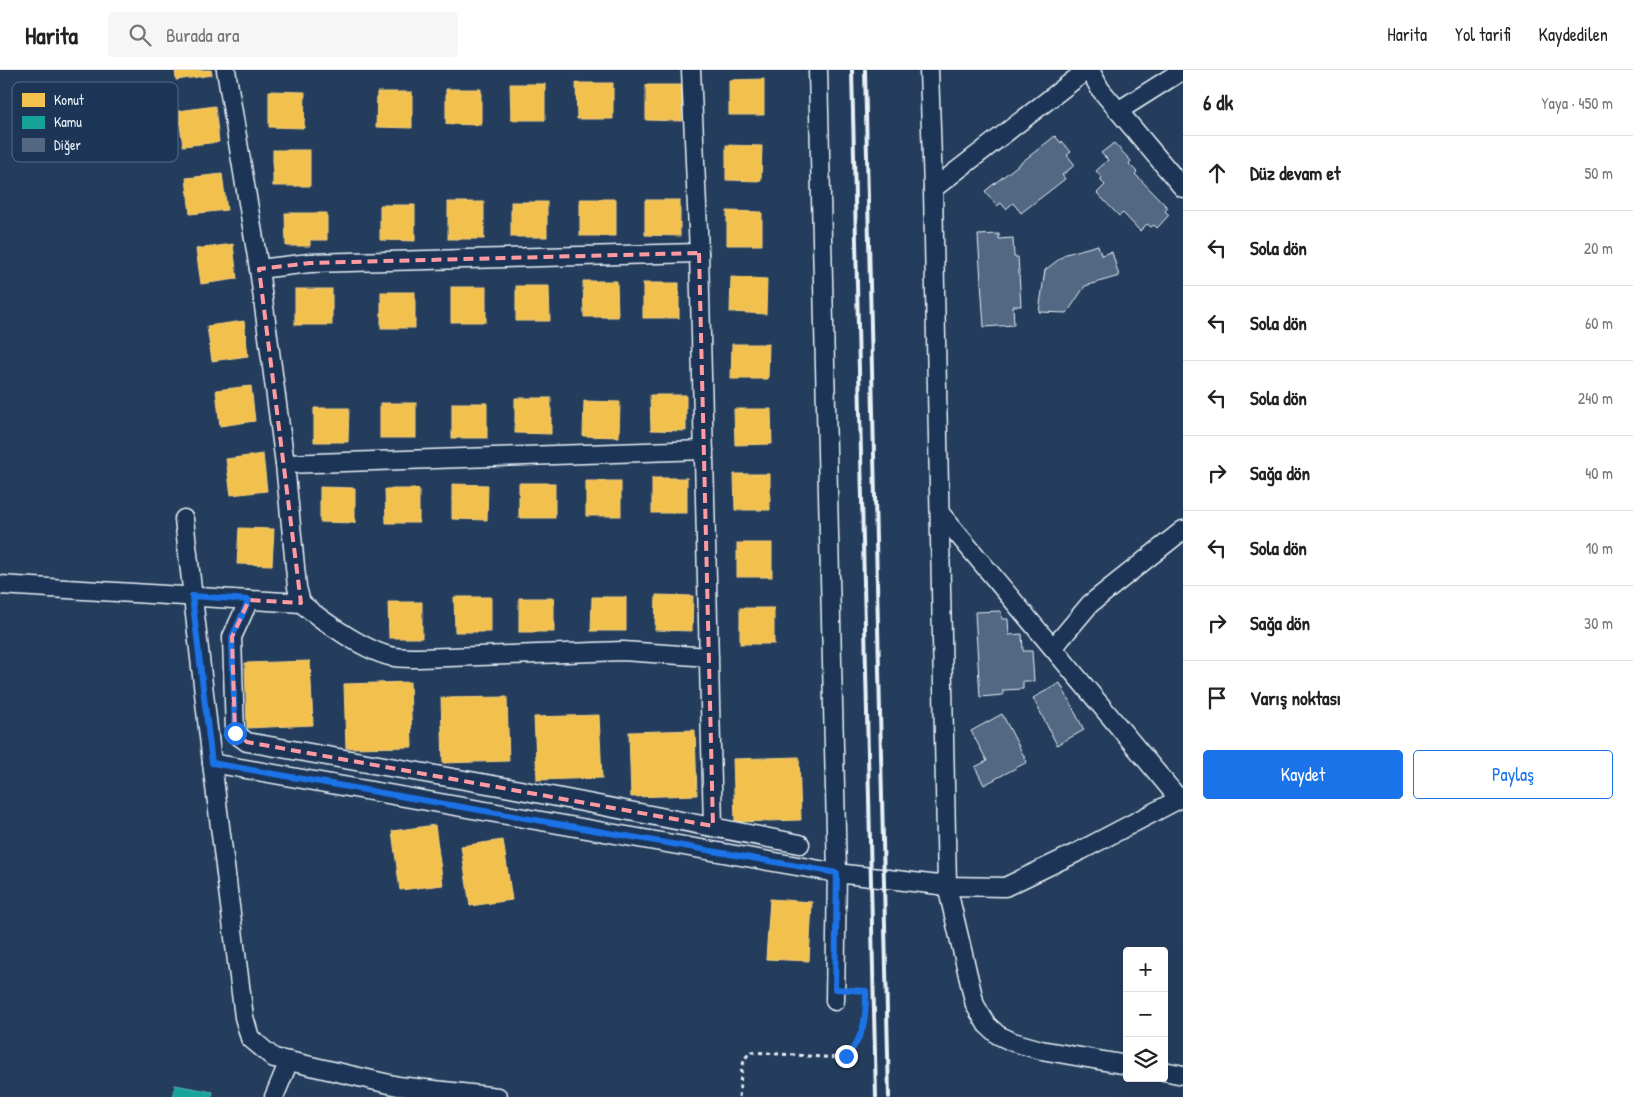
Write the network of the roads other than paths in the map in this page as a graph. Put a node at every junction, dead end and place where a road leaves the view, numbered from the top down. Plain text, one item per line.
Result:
1 (226, 70) edge
2 (691, 70) edge
3 (818, 70) edge
4 (929, 70) edge
5 (1088, 70) edge
6 (1183, 70) edge
7 (1118, 111) junction
8 (1183, 188) edge
9 (933, 190) junction
10 (699, 253) junction
11 (259, 269) junction
12 (704, 450) junction
13 (285, 464) junction
14 (940, 513) junction
15 (184, 519) dead end
16 (1183, 530) edge
17 (0, 585) edge
18 (192, 596) junction
19 (249, 600) junction
20 (301, 603) junction
21 (1053, 648) junction
22 (709, 657) junction
23 (212, 763) junction
24 (1181, 798) edge
25 (713, 826) junction
26 (800, 844) dead end
27 (837, 873) junction
28 (947, 886) junction
29 (835, 995) road end
30 (289, 1061) junction
31 (1123, 1064) edge
32 (1168, 1072) edge
33 (1183, 1075) edge
34 (399, 1091) edge
35 (274, 1097) edge
36 (498, 1097) edge

1 - 11 street
2 - 10 street
3 - 27 street
4 - 9 street
5 - 7 street
5 - 9 street
6 - 7 street
7 - 8 street
9 - 14 street
10 - 11 street
10 - 12 street
11 - 13 street
12 - 13 street
12 - 22 street
13 - 20 street
14 - 21 street
14 - 28 street
15 - 18 street
16 - 21 street
17 - 18 street
18 - 19 street
18 - 23 street
19 - 20 street
19 - 25 street
20 - 22 street
21 - 24 street
22 - 25 street
23 - 27 street
23 - 30 street
24 - 28 street
25 - 26 street
27 - 28 street
27 - 29 street
28 - 31 street
30 - 34 street
30 - 35 street
32 - 33 street
34 - 36 street

